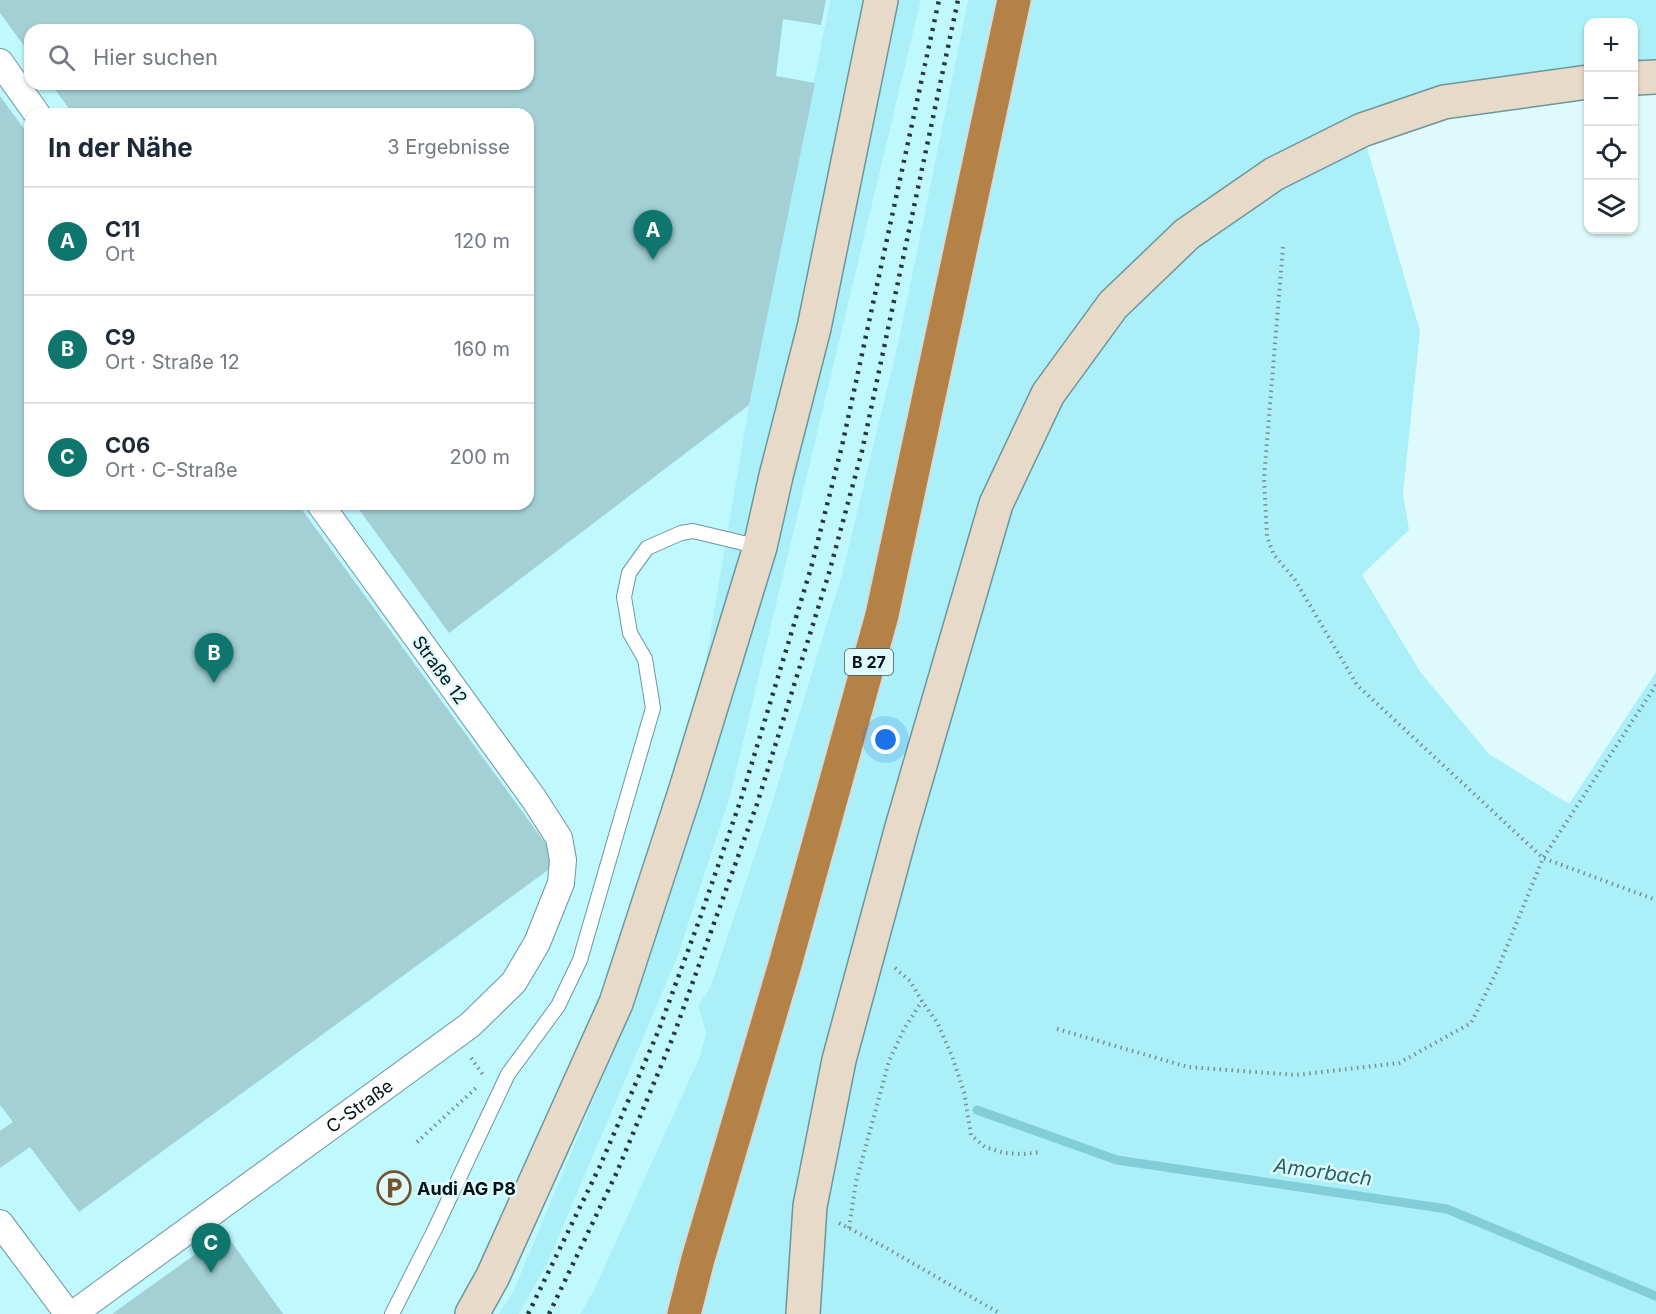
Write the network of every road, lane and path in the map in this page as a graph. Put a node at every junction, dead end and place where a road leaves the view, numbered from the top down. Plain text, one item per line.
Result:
1 (881, 0) edge
2 (1014, 0) edge
3 (0, 62) edge
4 (1656, 76) edge
5 (1638, 78) edge
6 (1584, 83) edge
7 (34, 108) edge
8 (1283, 247) dead end
9 (324, 510) edge
10 (760, 547) junction
11 (1656, 685) edge
12 (559, 837) joint
13 (1543, 858) junction
14 (1656, 900) edge
15 (868, 955) junction
16 (921, 1002) junction
17 (1057, 1029) dead end
18 (498, 1095) junction
19 (417, 1142) dead end
20 (1041, 1152) dead end
21 (810, 1206) junction
22 (0, 1223) edge
23 (849, 1228) junction
24 (68, 1314) edge
25 (73, 1314) edge
26 (392, 1314) edge
27 (472, 1314) edge
28 (684, 1314) edge
29 (803, 1314) edge
30 (1001, 1314) edge

1 - 10 street
2 - 28 highway, B 27
3 - 7 street
4 - 5 street
6 - 15 street
8 - 13 path
9 - 12 street, Straße 12
10 - 18 lane
10 - 27 street
11 - 13 path
12 - 25 street, C-Straße
13 - 14 path
13 - 17 path
15 - 16 path
15 - 21 street
16 - 20 path
16 - 23 path
18 - 19 path
18 - 26 lane
21 - 23 path
21 - 29 street
22 - 24 street
23 - 30 path

